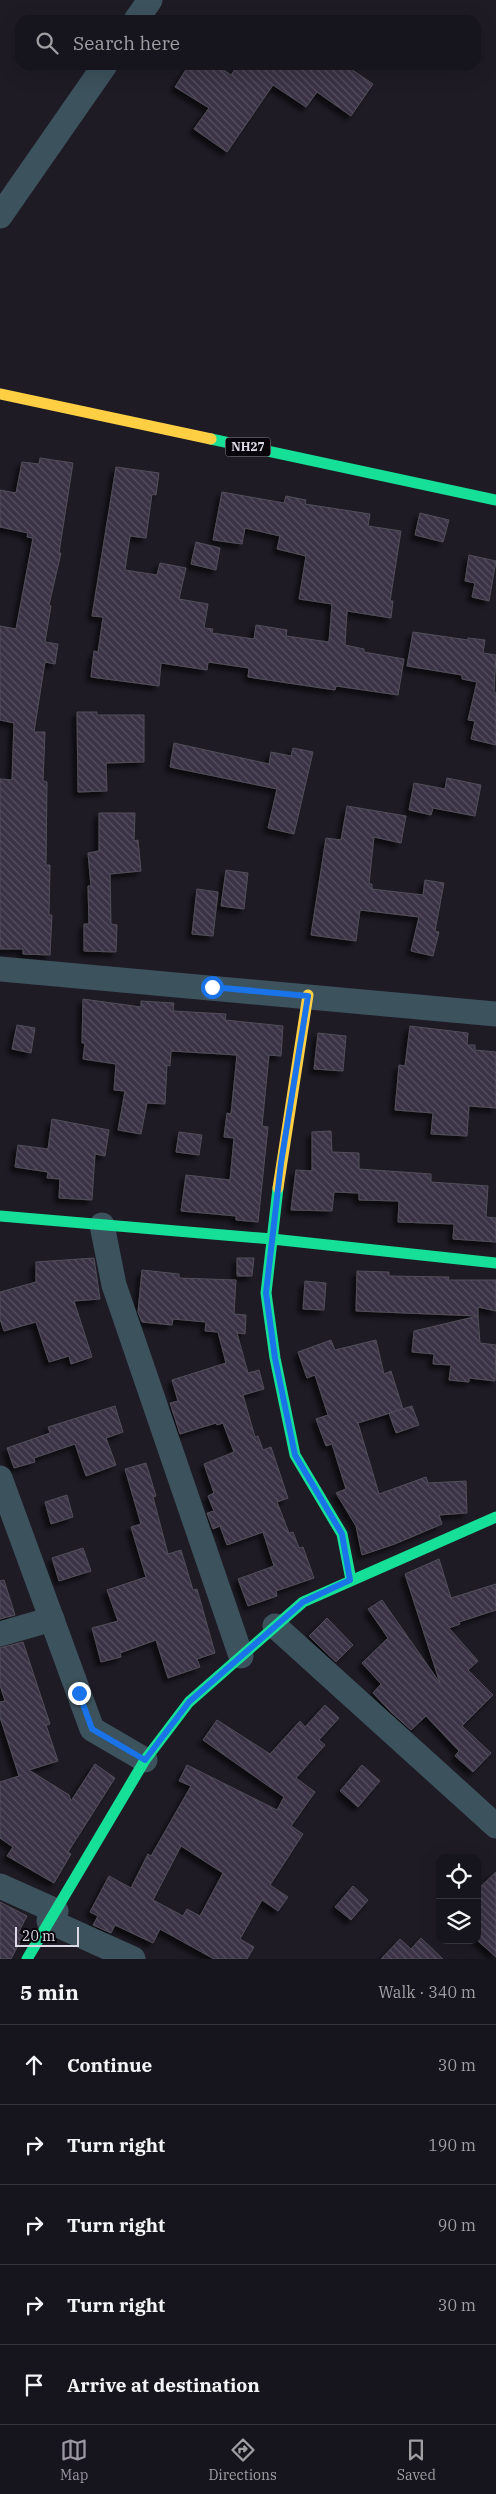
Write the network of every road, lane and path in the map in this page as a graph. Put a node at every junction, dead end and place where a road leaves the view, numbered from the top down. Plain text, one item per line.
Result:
1 (150, 0) edge
2 (140, 15) edge
3 (102, 70) edge
4 (0, 216) edge
5 (0, 394) edge
6 (496, 500) edge
7 (0, 969) edge
8 (308, 996) junction
9 (496, 1014) edge
10 (0, 1216) edge
11 (102, 1225) junction
12 (272, 1239) junction
13 (496, 1263) edge
14 (0, 1478) edge
15 (496, 1517) edge
16 (350, 1580) junction
17 (52, 1619) junction
18 (276, 1626) junction
19 (0, 1634) edge
20 (241, 1656) junction
21 (145, 1760) junction
22 (496, 1826) edge
23 (0, 1886) edge
24 (52, 1916) junction
25 (27, 1959) edge
26 (133, 1959) edge

1 - 2 street
3 - 4 street
5 - 6 main road, NH27
7 - 8 street
8 - 9 street
8 - 12 main road
10 - 11 main road
11 - 12 main road
11 - 20 street
12 - 13 main road
12 - 16 main road
14 - 17 street
15 - 16 main road
16 - 18 main road
17 - 19 street
17 - 21 street
18 - 20 main road
18 - 22 street
20 - 21 main road
21 - 24 main road
23 - 24 street
24 - 25 main road
24 - 26 street

